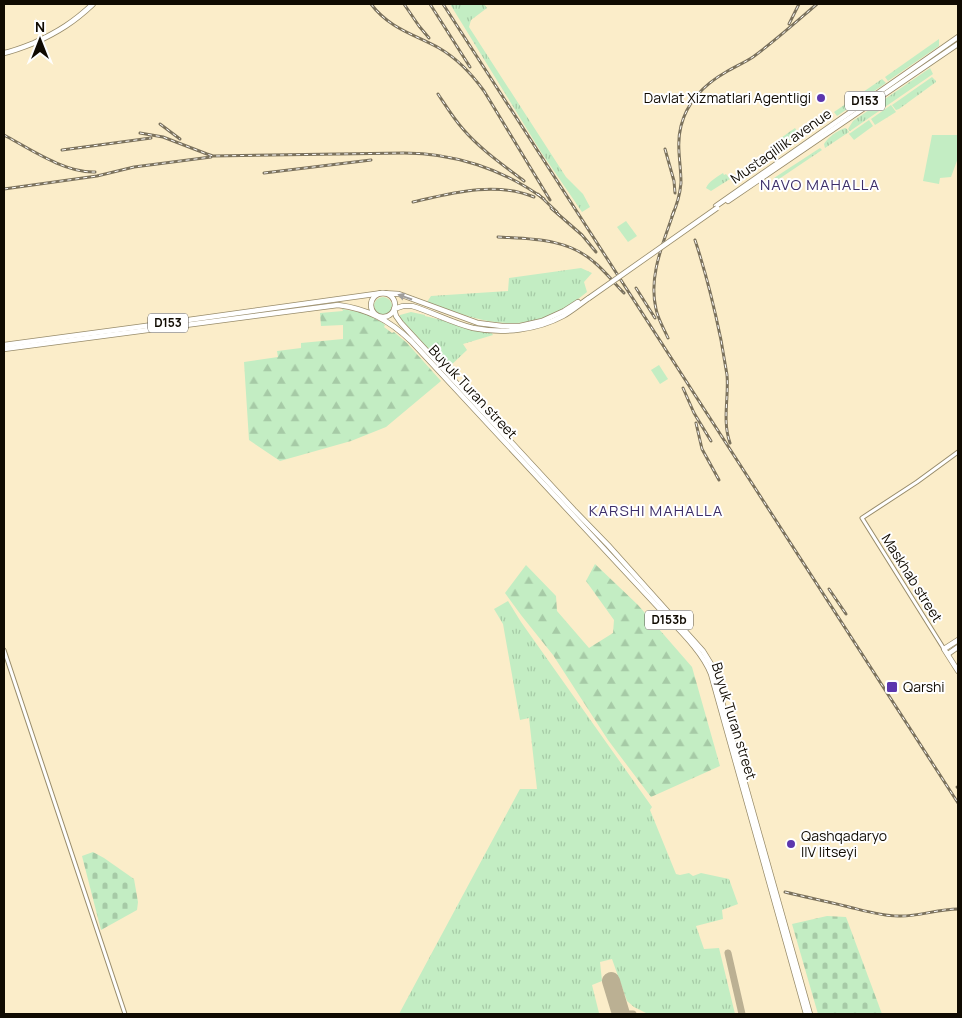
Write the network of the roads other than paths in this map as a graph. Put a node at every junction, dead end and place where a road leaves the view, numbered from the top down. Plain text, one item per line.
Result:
1 (93, 4) edge
2 (958, 37) edge
3 (958, 44) edge
4 (4, 53) edge
5 (930, 59) junction
6 (382, 293) junction
7 (588, 297) junction
8 (394, 309) junction
9 (377, 316) junction
10 (4, 345) edge
11 (4, 349) edge
12 (958, 452) edge
13 (570, 510) junction
14 (958, 640) edge
15 (958, 647) edge
16 (944, 649) junction
17 (4, 650) edge
18 (948, 654) junction
19 (958, 671) edge
20 (125, 1014) edge
21 (806, 1014) edge
22 (810, 1014) edge

1 - 4 main road
2 - 5 main road, Mustaqillik avenue / D153
3 - 5 main road, Mustaqillik avenue / D153
5 - 7 main road, Mustaqillik avenue / D153, bridge
7 -> 6 main road, D153
6 - 8 main road
6 - 9 main road
6 - 10 main road, D153
7 - 8 main road, D153
8 - 9 main road, D153
8 - 13 main road, Buyuk Turan street / D153b
9 - 11 main road, D153
9 - 13 main road, Buyuk Turan street / D153b
12 - 16 street, Maskhab street
13 - 21 main road, Buyuk Turan street / D153b
13 - 22 main road, Buyuk Turan street / D153b
14 - 16 main road
15 - 18 main road
16 - 18 main road
17 - 20 street
18 - 19 main road

